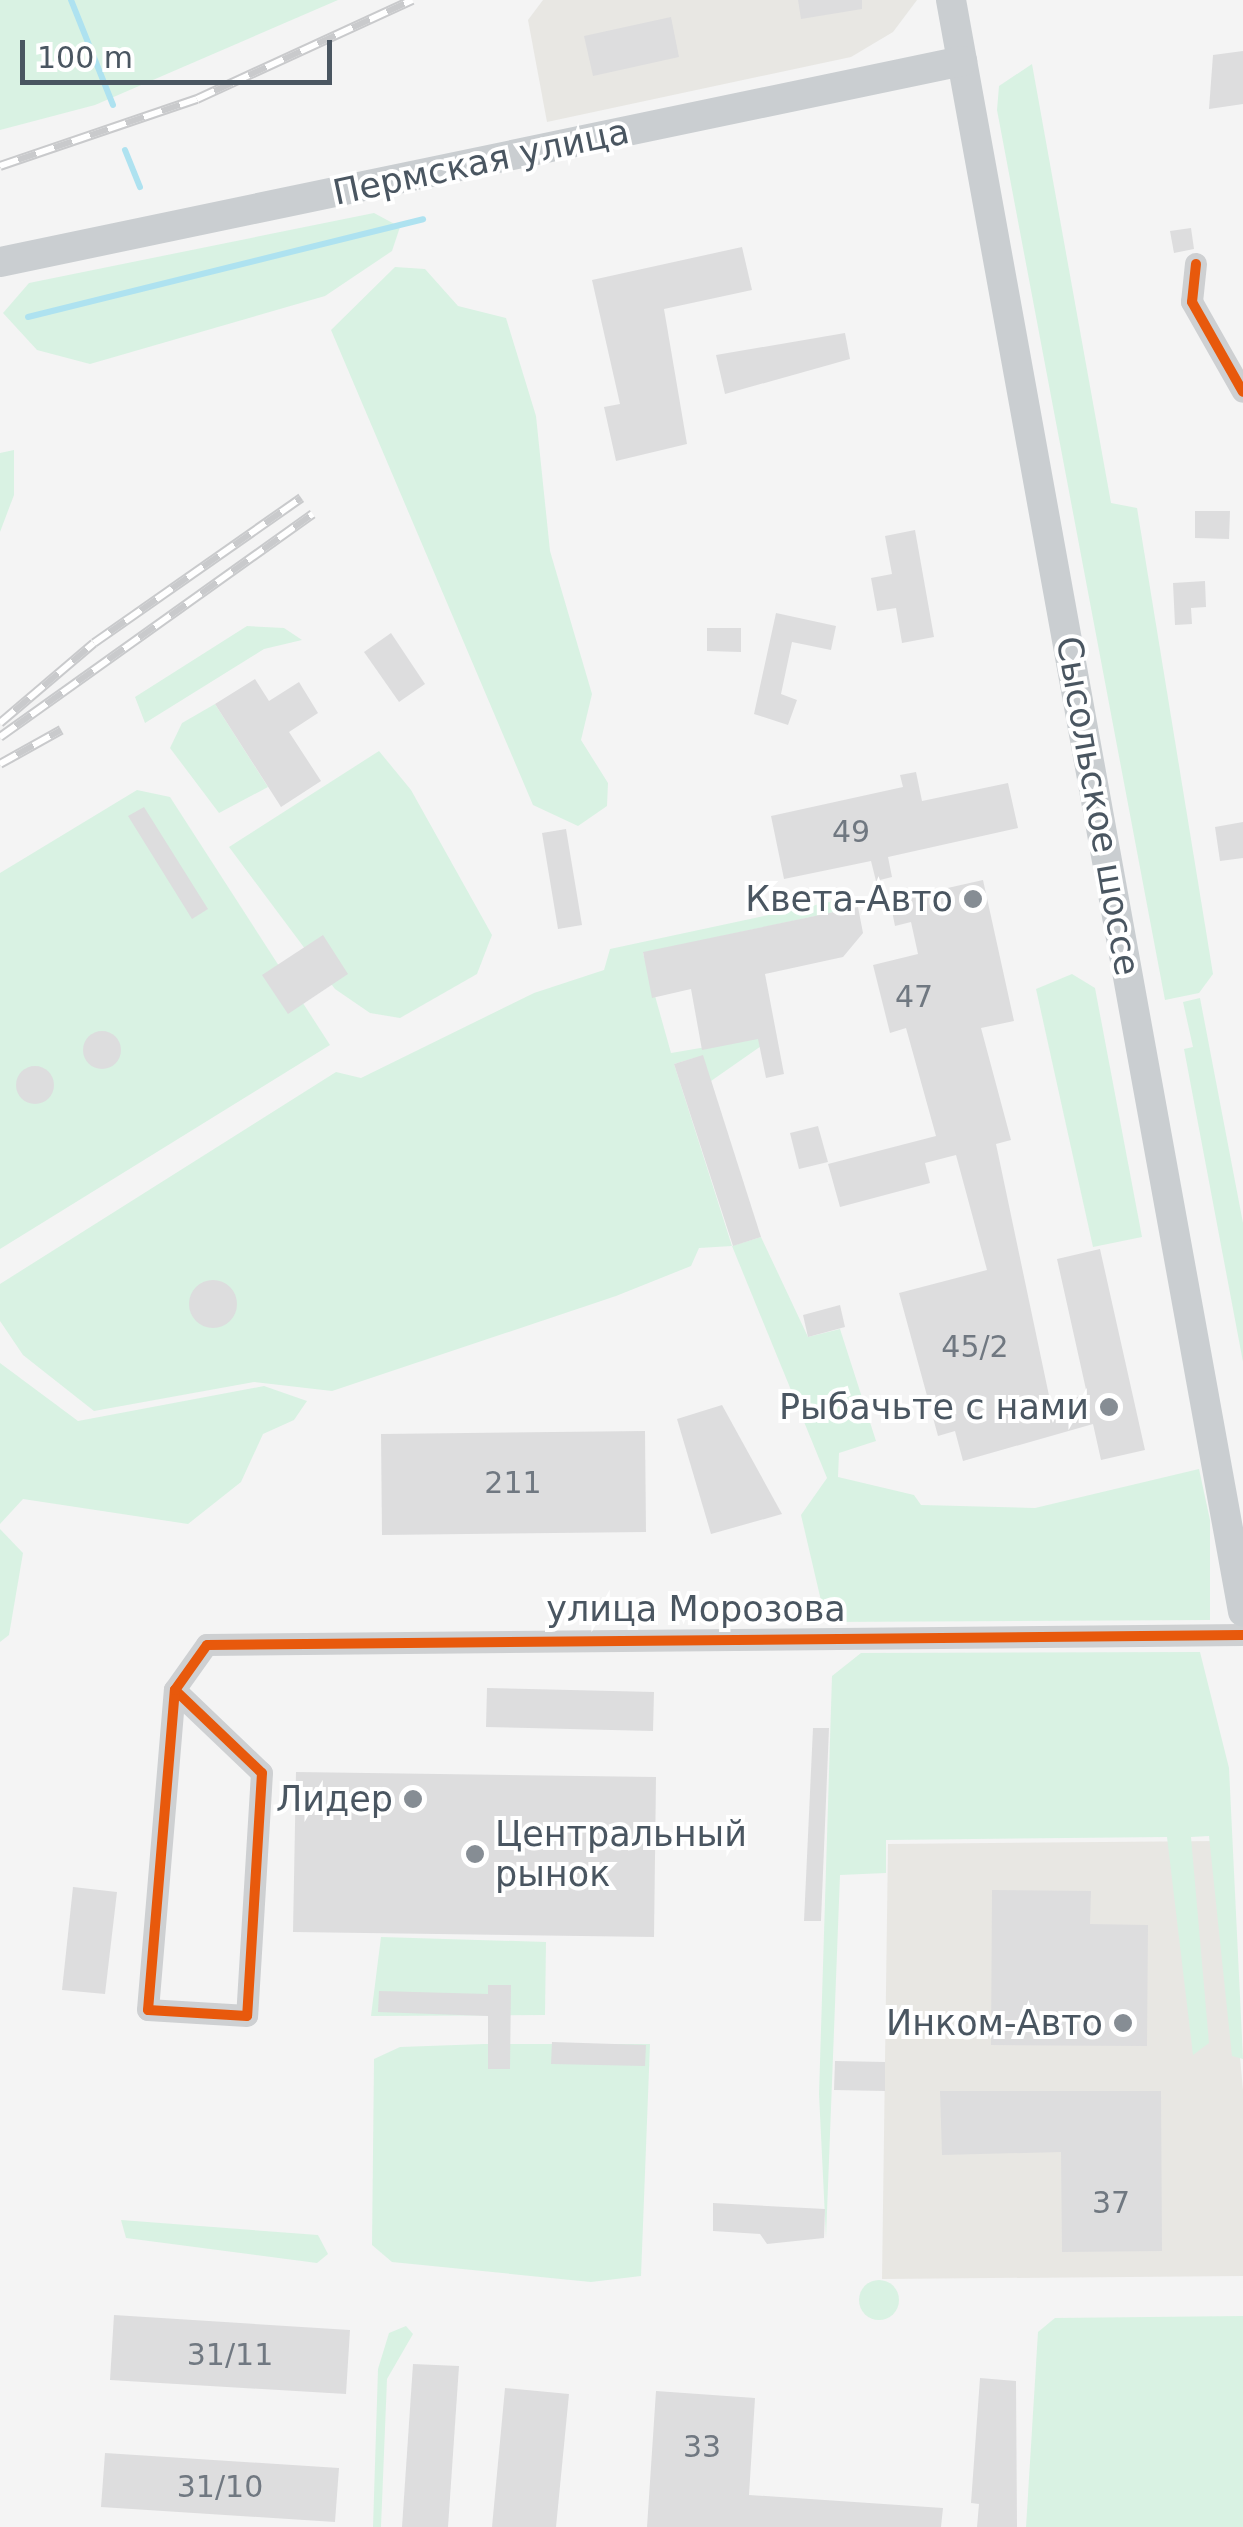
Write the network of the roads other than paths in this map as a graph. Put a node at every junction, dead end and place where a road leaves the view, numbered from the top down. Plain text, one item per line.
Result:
1 (951, 0) edge
2 (962, 61) junction
3 (0, 262) edge
4 (1196, 264) dead end
5 (1243, 392) edge
6 (1243, 1612) edge
7 (1243, 1634) edge
8 (175, 1690) junction

1 - 2 main road, Сысольское шоссе
2 - 3 main road, Пермская улица
2 - 6 main road, Сысольское шоссе
4 - 5 street
7 - 8 street, улица Морозова
8 - 8 street

